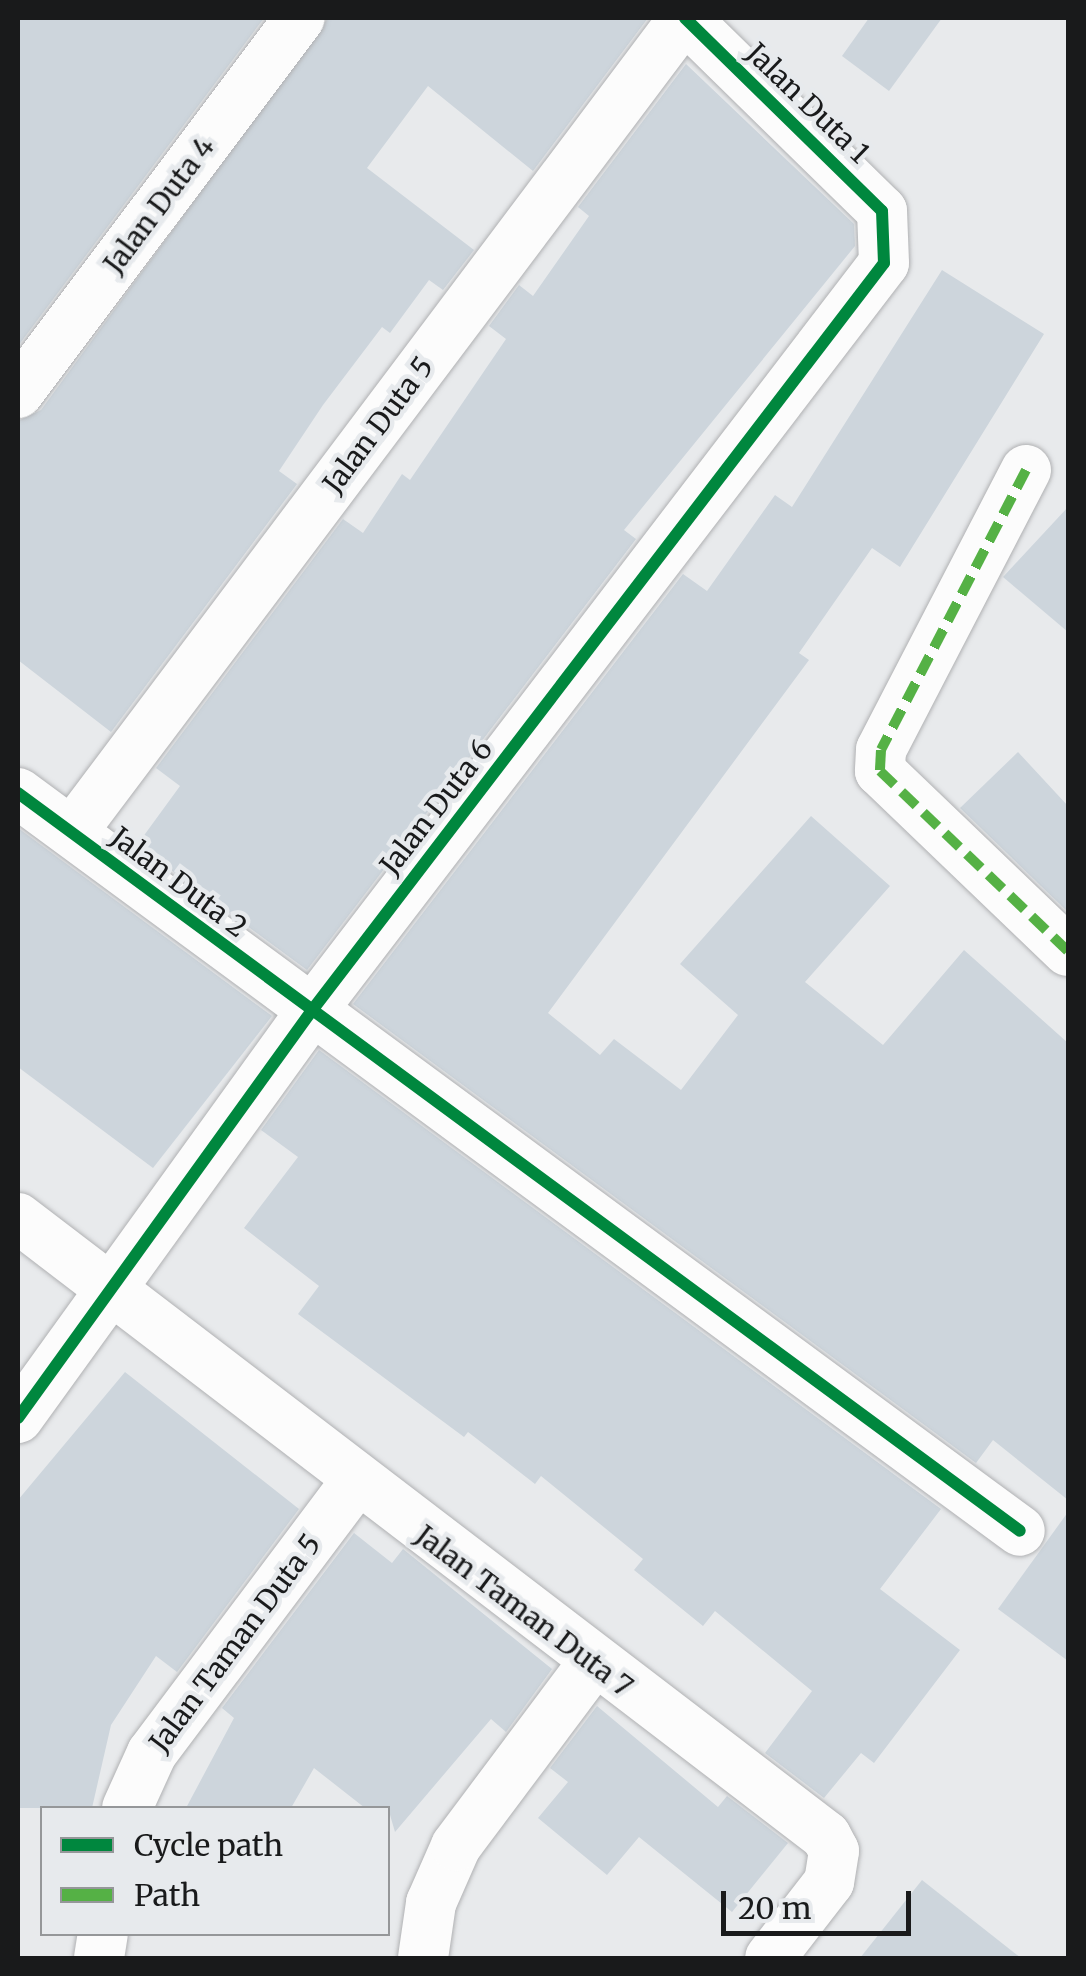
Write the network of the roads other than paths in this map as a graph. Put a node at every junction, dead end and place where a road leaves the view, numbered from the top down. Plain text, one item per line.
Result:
1 (300, 18) edge
2 (685, 18) edge
3 (888, 229) joint
4 (18, 393) edge
5 (1026, 470) dead end
6 (18, 793) edge
7 (72, 832) junction
8 (1068, 951) edge
9 (310, 1012) junction
10 (18, 1218) edge
11 (113, 1289) junction
12 (18, 1418) edge
13 (354, 1484) junction
14 (1020, 1531) dead end
15 (593, 1663) junction
16 (128, 1806) edge
17 (423, 1958) edge
18 (770, 1958) edge

1 - 4 street, Jalan Duta 4
2 - 3 street, Jalan Duta 1
2 - 7 street, Jalan Duta 5
3 - 9 street, Jalan Duta 6
5 - 8 street
6 - 7 street, Jalan Duta 2
7 - 9 street, Jalan Duta 2
9 - 11 street, Jalan Duta 6
9 - 14 street, Jalan Duta 2
10 - 11 street, Jalan Taman Duta 7
11 - 12 street, Jalan Duta 6
11 - 13 street, Jalan Taman Duta 7
13 - 15 street, Jalan Taman Duta 7
13 - 16 street, Jalan Taman Duta 5
15 - 17 street
15 - 18 street, Jalan Taman Duta 7

